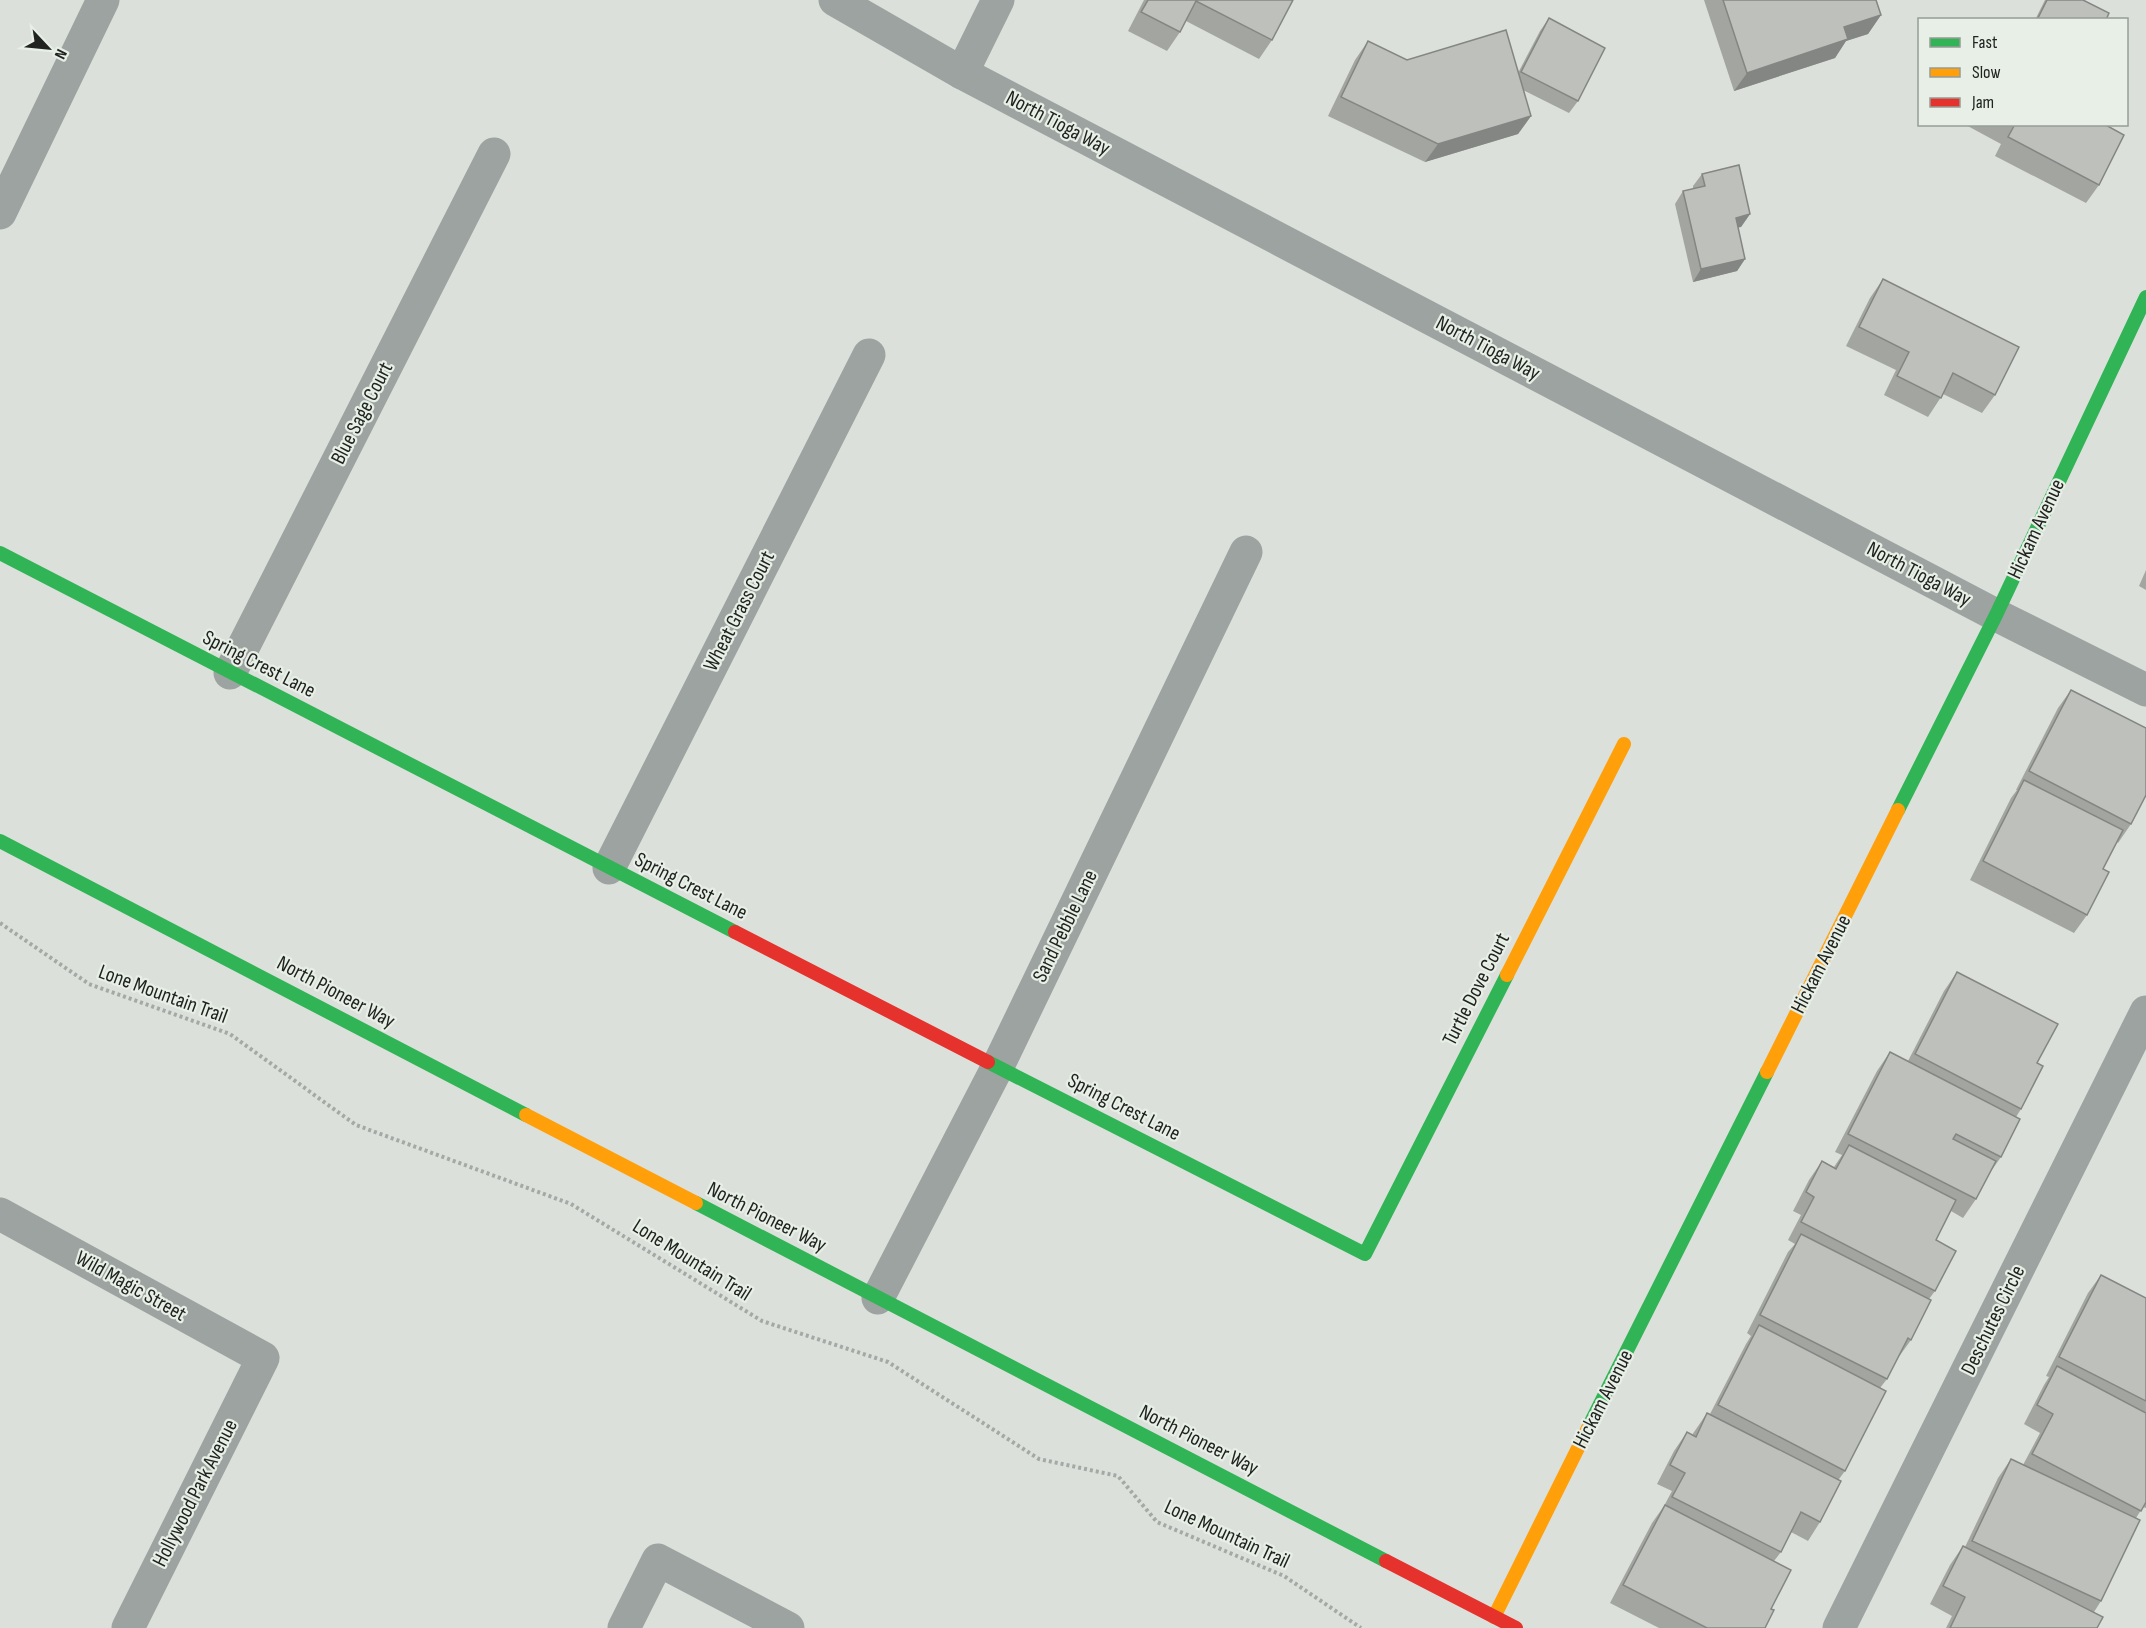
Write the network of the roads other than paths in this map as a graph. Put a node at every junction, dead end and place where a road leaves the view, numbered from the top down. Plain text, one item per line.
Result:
1 (103, 0) edge
2 (834, 0) edge
3 (998, 0) edge
4 (962, 73) junction
5 (494, 154) dead end
6 (0, 213) edge
7 (2146, 297) edge
8 (869, 354) dead end
9 (1246, 552) dead end
10 (0, 553) edge
11 (1996, 615) junction
12 (230, 673) junction
13 (2146, 690) edge
14 (1624, 744) dead end
15 (0, 840) edge
16 (609, 867) junction
17 (2146, 1012) edge
18 (998, 1066) junction
19 (0, 1214) edge
20 (1365, 1254) joint
21 (878, 1298) junction
22 (262, 1358) joint
23 (1499, 1624) edge
24 (128, 1628) edge
25 (624, 1628) edge
26 (788, 1628) edge
27 (1839, 1628) edge

1 - 6 street
2 - 4 street, North Tioga Way
3 - 4 street
4 - 11 street, North Tioga Way
5 - 12 street, Blue Sage Court
7 - 11 street, Hickam Avenue
8 - 16 street, Wheat Grass Court
9 - 18 street, Sand Pebble Lane
10 - 12 street, Spring Crest Lane
11 - 13 street, North Tioga Way
11 - 23 street, Hickam Avenue
12 - 16 street, Spring Crest Lane
14 - 20 street, Turtle Dove Court
15 - 21 street, North Pioneer Way
16 - 18 street, Spring Crest Lane
17 - 27 street, Deschutes Circle
18 - 20 street, Spring Crest Lane
18 - 21 street, Sand Pebble Lane
19 - 22 street, Wild Magic Street
21 - 23 street, North Pioneer Way
22 - 24 street, Hollywood Park Avenue
25 - 26 street

